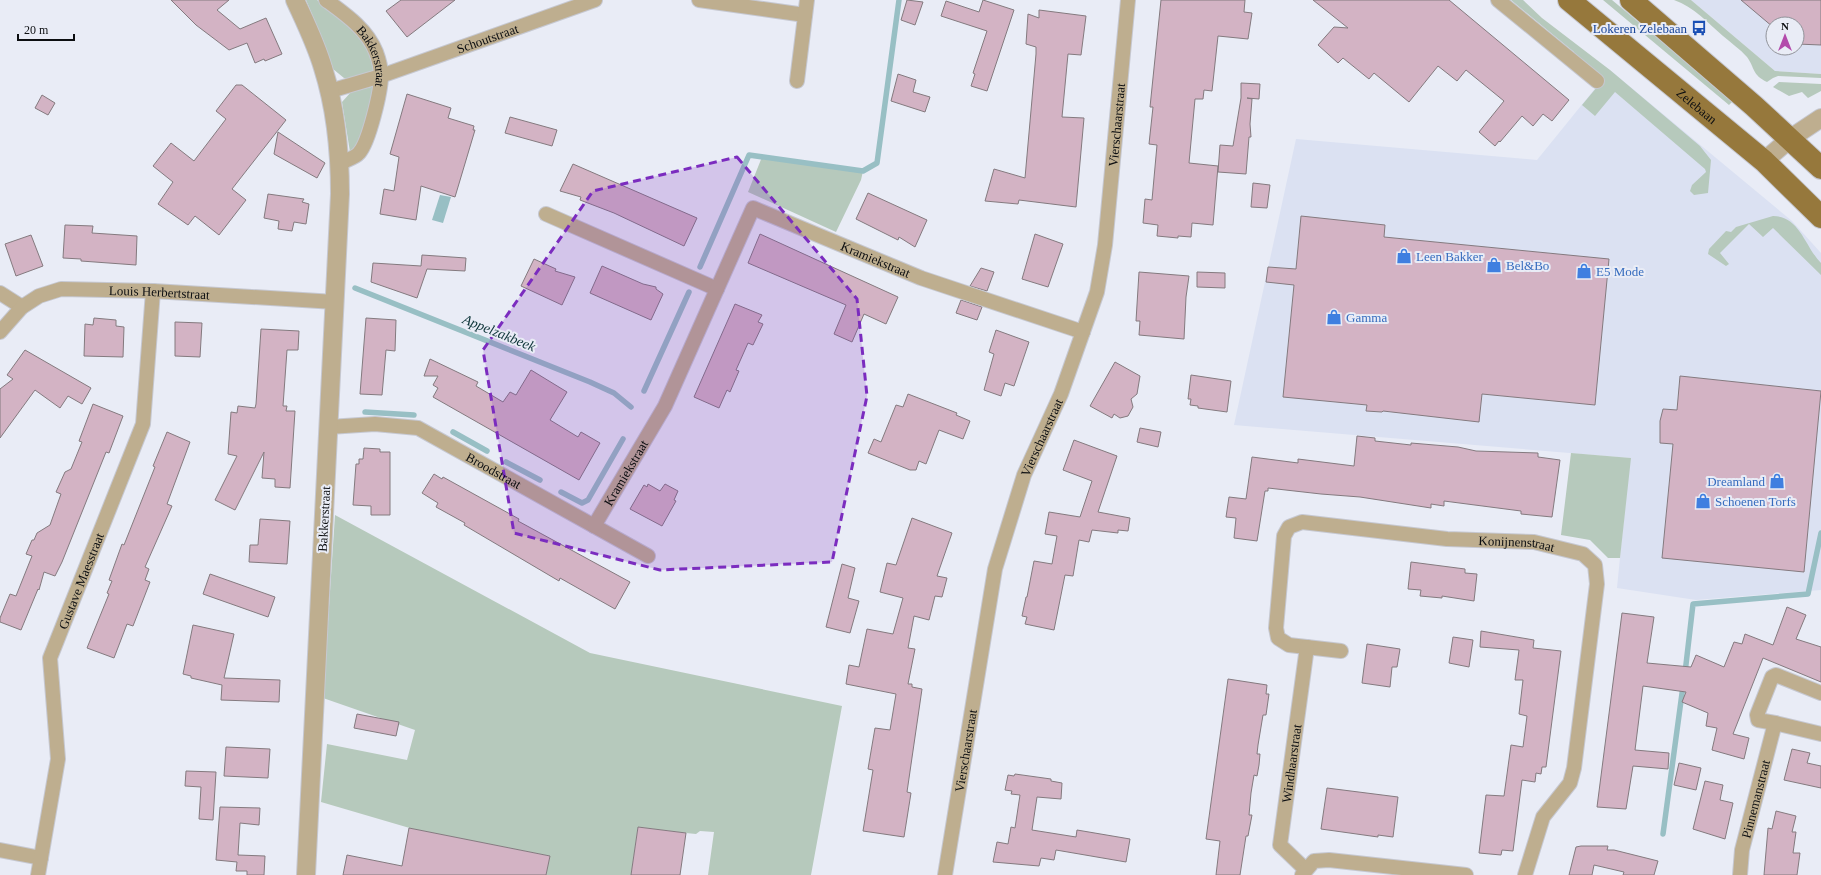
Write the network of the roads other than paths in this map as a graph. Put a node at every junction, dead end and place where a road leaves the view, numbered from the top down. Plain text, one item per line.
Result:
1 (295, 0) edge
2 (326, 0) edge
3 (594, 0) edge
4 (699, 0) edge
5 (807, 0) edge
6 (1128, 0) edge
7 (1498, 0) edge
8 (1569, 0) edge
9 (1631, 0) edge
10 (805, 15) junction
11 (381, 76) junction
12 (797, 81) dead end
13 (1597, 81) dead end
14 (330, 91) junction
15 (1821, 118) edge
16 (1791, 138) junction
17 (1764, 161) junction
18 (340, 163) junction
19 (1821, 168) edge
20 (546, 214) dead end
21 (1821, 217) edge
22 (717, 289) junction
23 (153, 292) junction
24 (0, 293) edge
25 (335, 302) junction
26 (22, 307) junction
27 (0, 332) edge
28 (1083, 332) junction
29 (329, 427) junction
30 (594, 526) junction
31 (648, 556) dead end
32 (1307, 647) junction
33 (1341, 651) dead end
34 (1821, 693) edge
35 (1775, 724) junction
36 (1821, 734) edge
37 (0, 850) edge
38 (41, 858) junction
39 (1304, 872) edge
40 (38, 875) edge
41 (306, 875) edge
42 (944, 875) edge
43 (1466, 875) edge
44 (1525, 875) edge
45 (1740, 875) edge

1 - 14 street, Bakkerstraat
2 - 11 street, Bakkerstraat
3 - 11 street, Schoutstraat
4 - 10 street
5 - 10 street
6 - 28 street, Vierschaarstraat
7 - 13 street
8 - 17 main road, Zelebaan
9 - 16 main road
10 - 12 street
11 - 14 street, Schoutstraat
11 - 18 street, Bakkerstraat
14 - 18 street, Bakkerstraat
15 - 16 street
16 - 17 street
16 - 19 main road
17 - 21 main road, Zelebaan
18 - 25 street, Bakkerstraat
20 - 22 street
22 - 28 street, Kramiekstraat
22 - 30 street, Kramiekstraat
23 - 25 street, Louis Herbertstraat
23 - 26 street, Louis Herbertstraat
23 - 38 street, Gustave Maesstraat
24 - 26 street
25 - 29 street, Bakkerstraat
26 - 27 street, Louis Herbertstraat
28 - 42 street, Vierschaarstraat
29 - 30 street, Broodstraat
29 - 41 street, Bakkerstraat
30 - 31 street, Broodstraat
32 - 33 street, Konijnenstraat
32 - 39 street, Windhaarstraat
32 - 44 street, Konijnenstraat
34 - 35 street
35 - 36 street
35 - 45 street, Pinnemanstraat
37 - 38 street
38 - 40 street, Gustave Maesstraat
39 - 43 street, Windhaarstraat

